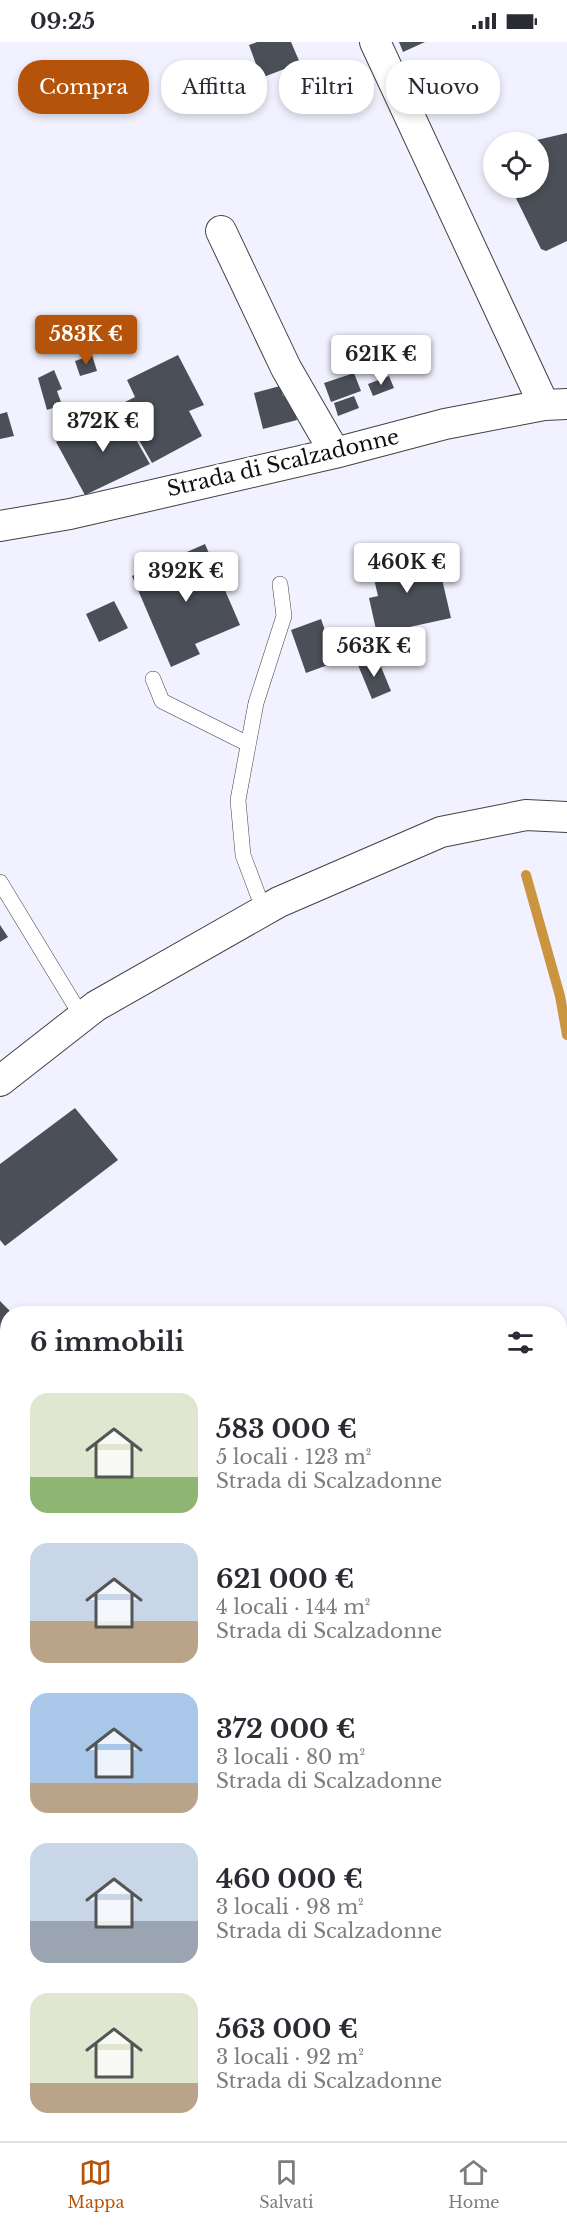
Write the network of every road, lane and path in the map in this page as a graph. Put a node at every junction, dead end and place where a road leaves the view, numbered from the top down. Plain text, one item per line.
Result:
1 (375, 42) edge
2 (220, 231) dead end
3 (555, 405) edge
4 (335, 453) junction
5 (0, 526) edge
6 (280, 584) dead end
7 (153, 679) dead end
8 (248, 744) junction
9 (567, 817) edge
10 (0, 882) edge
11 (264, 911) junction
12 (82, 1017) junction
13 (0, 1081) edge

1 - 3 street
2 - 4 street
3 - 4 street, Strada di Scalzadonne
4 - 5 street, Strada di Scalzadonne
6 - 8 lane
7 - 8 lane
8 - 11 lane
9 - 11 street
10 - 12 lane
11 - 12 street
12 - 13 street

